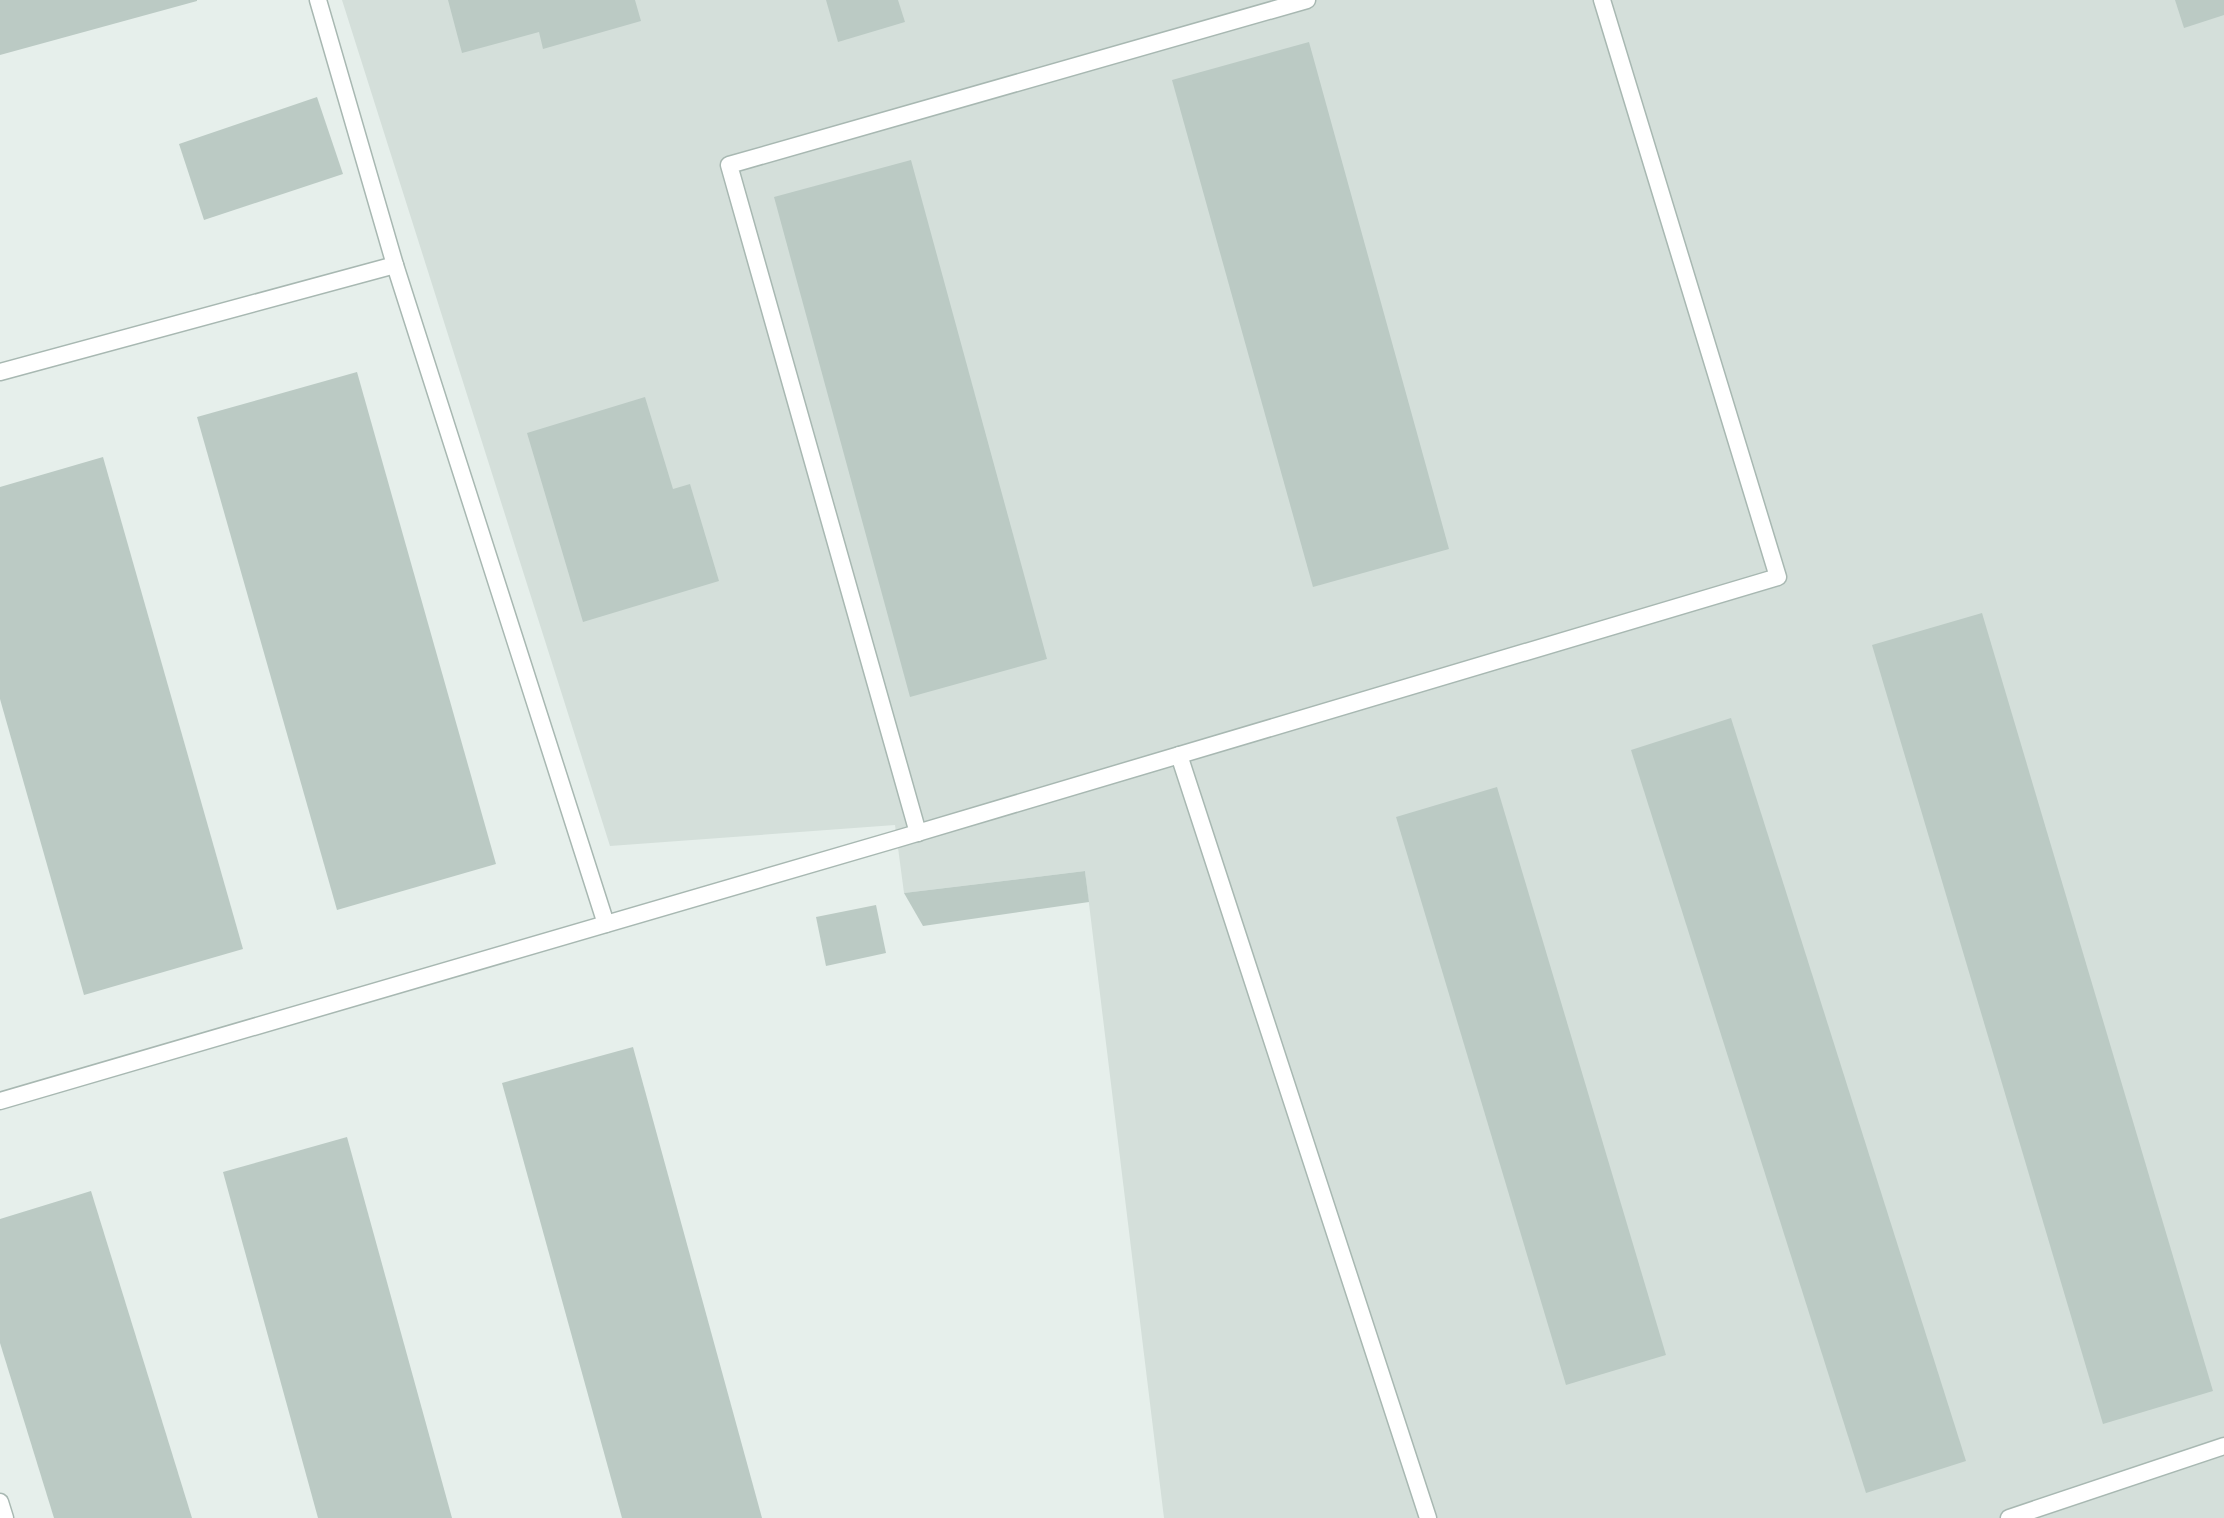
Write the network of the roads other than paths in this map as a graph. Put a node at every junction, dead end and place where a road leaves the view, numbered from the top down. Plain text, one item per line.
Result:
1 (318, 0) edge
2 (1307, 0) edge
3 (1602, 0) edge
4 (395, 265) junction
5 (0, 372) edge
6 (1179, 755) junction
7 (918, 832) junction
8 (606, 924) junction
9 (0, 1101) edge
10 (2224, 1446) edge
11 (0, 1502) edge
12 (5, 1518) edge
13 (1428, 1518) edge
14 (2009, 1518) edge

1 - 4 lane
2 - 7 lane
3 - 6 lane
4 - 5 lane
4 - 8 lane
6 - 7 lane
6 - 13 lane
7 - 8 lane
8 - 9 lane
10 - 14 lane
11 - 12 lane

